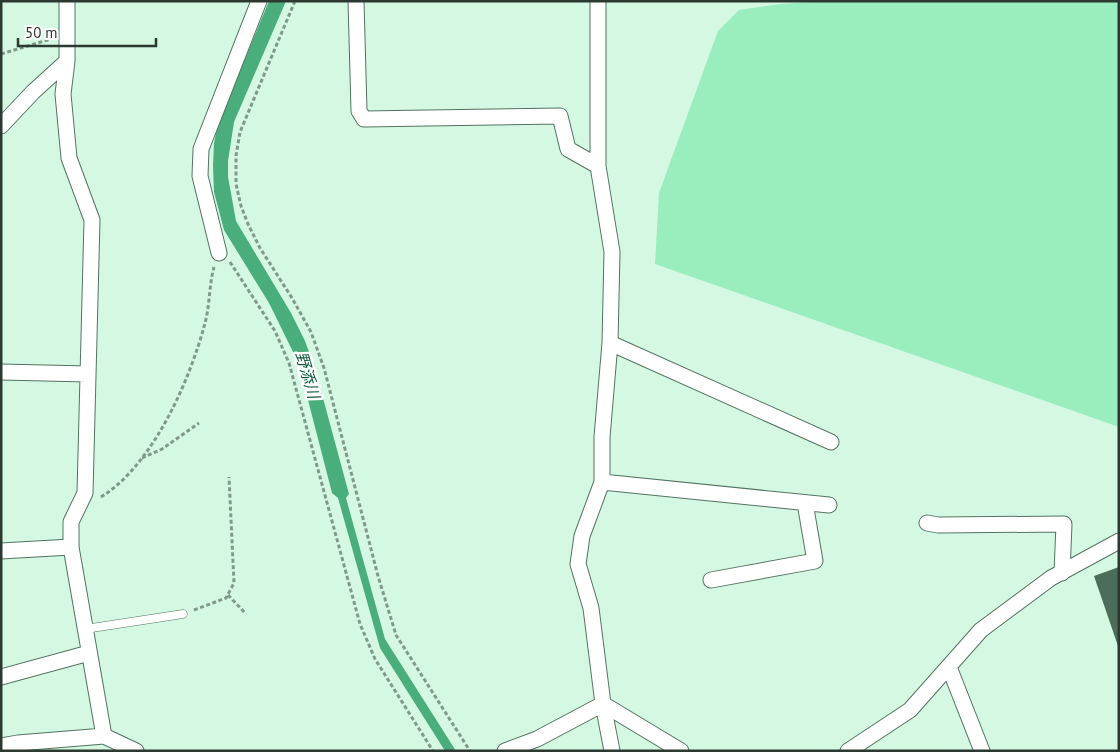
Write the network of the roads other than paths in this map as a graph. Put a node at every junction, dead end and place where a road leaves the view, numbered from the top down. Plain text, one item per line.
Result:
1 (67, 1) edge
2 (260, 1) edge
3 (356, 1) edge
4 (598, 1) edge
5 (67, 61) junction
6 (1, 126) edge
7 (598, 166) junction
8 (219, 253) road end
9 (610, 343) junction
10 (1, 372) edge
11 (88, 374) junction
12 (831, 442) dead end
13 (602, 482) junction
14 (805, 503) junction
15 (829, 505) dead end
16 (927, 523) dead end
17 (1119, 541) edge
18 (71, 547) junction
19 (1, 551) edge
20 (1062, 573) junction
21 (711, 580) dead end
22 (183, 614) road end
23 (85, 629) junction
24 (89, 653) junction
25 (949, 667) junction
26 (1, 676) edge
27 (603, 704) junction
28 (104, 736) junction
29 (870, 744) edge
30 (1, 746) edge
31 (136, 751) edge
32 (506, 751) edge
33 (612, 751) edge
34 (681, 751) edge
35 (848, 751) edge
36 (982, 751) edge

1 - 5 street
2 - 8 street
3 - 7 street
4 - 7 street
5 - 6 street
5 - 11 street
7 - 9 street
9 - 12 street
9 - 13 street
10 - 11 street
11 - 18 street
13 - 14 street
13 - 27 street
14 - 15 street
14 - 21 street
16 - 20 street
17 - 20 street
18 - 19 street
18 - 23 street
20 - 25 street
22 - 23 lane
23 - 24 street
24 - 26 street
24 - 28 street
25 - 29 street
25 - 36 street
27 - 32 street
27 - 33 street
27 - 34 street
28 - 30 street
28 - 31 street
29 - 35 street

